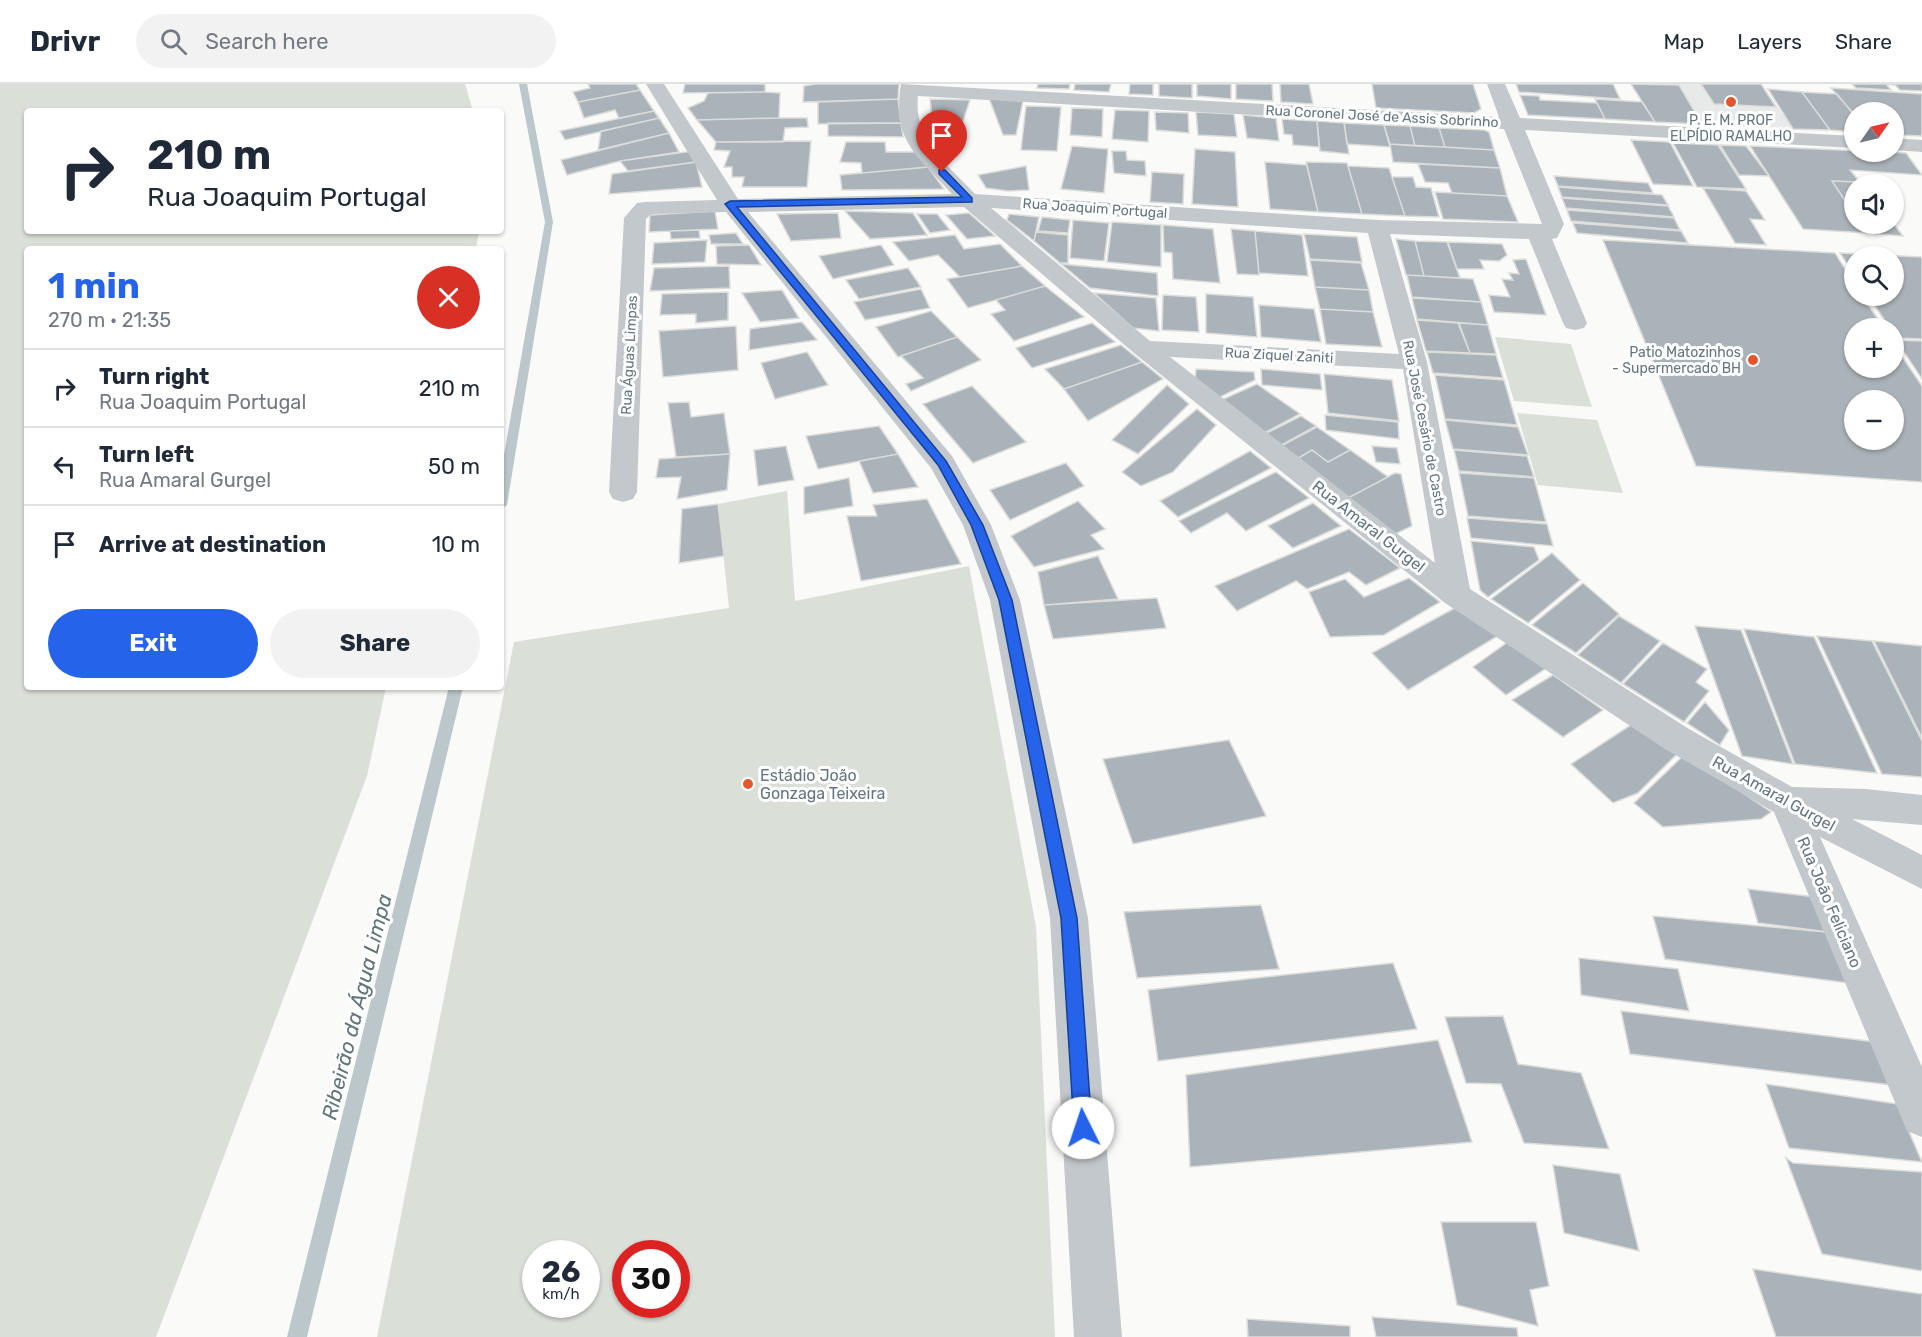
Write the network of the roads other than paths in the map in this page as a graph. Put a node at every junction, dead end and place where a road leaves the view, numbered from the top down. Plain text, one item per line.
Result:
1 (655, 84) edge
2 (1496, 84) edge
3 (910, 87) edge
4 (1514, 124) junction
5 (1844, 141) edge
6 (1904, 145) edge
7 (1922, 146) edge
8 (969, 200) junction
9 (730, 204) junction
10 (635, 218) joint
11 (1377, 227) junction
12 (1545, 229) junction
13 (1575, 323) dead end
14 (1143, 348) junction
15 (1414, 362) junction
16 (623, 492) dead end
17 (1456, 595) junction
18 (1787, 802) junction
19 (1917, 809) edge
20 (1922, 873) edge
21 (1922, 1116) edge
22 (1098, 1337) edge

1 - 9 street
2 - 4 street
3 - 4 street, Rua Coronel José de Assis Sobrinho
3 - 8 street, Rua Amaral Gurgel
4 - 5 street, Rua Coronel José de Assis Sobrinho
4 - 12 street
6 - 7 street
8 - 9 street, Rua Joaquim Portugal
8 - 11 street, Rua Joaquim Portugal
8 - 14 street, Rua Amaral Gurgel
9 - 10 street, Rua Joaquim Portugal
9 - 22 street
10 - 16 street, Rua Águas Limpas
11 - 12 street, Rua Joaquim Portugal
11 - 15 street, Rua José Cesário de Castro
12 - 13 street
14 - 15 street, Rua Ziquel Zaniti
14 - 17 street, Rua Amaral Gurgel
15 - 17 street, Rua José Cesário de Castro
17 - 18 street, Rua Amaral Gurgel
18 - 19 street
18 - 20 street, Rua Amaral Gurgel
18 - 21 street, Rua João Feliciano

